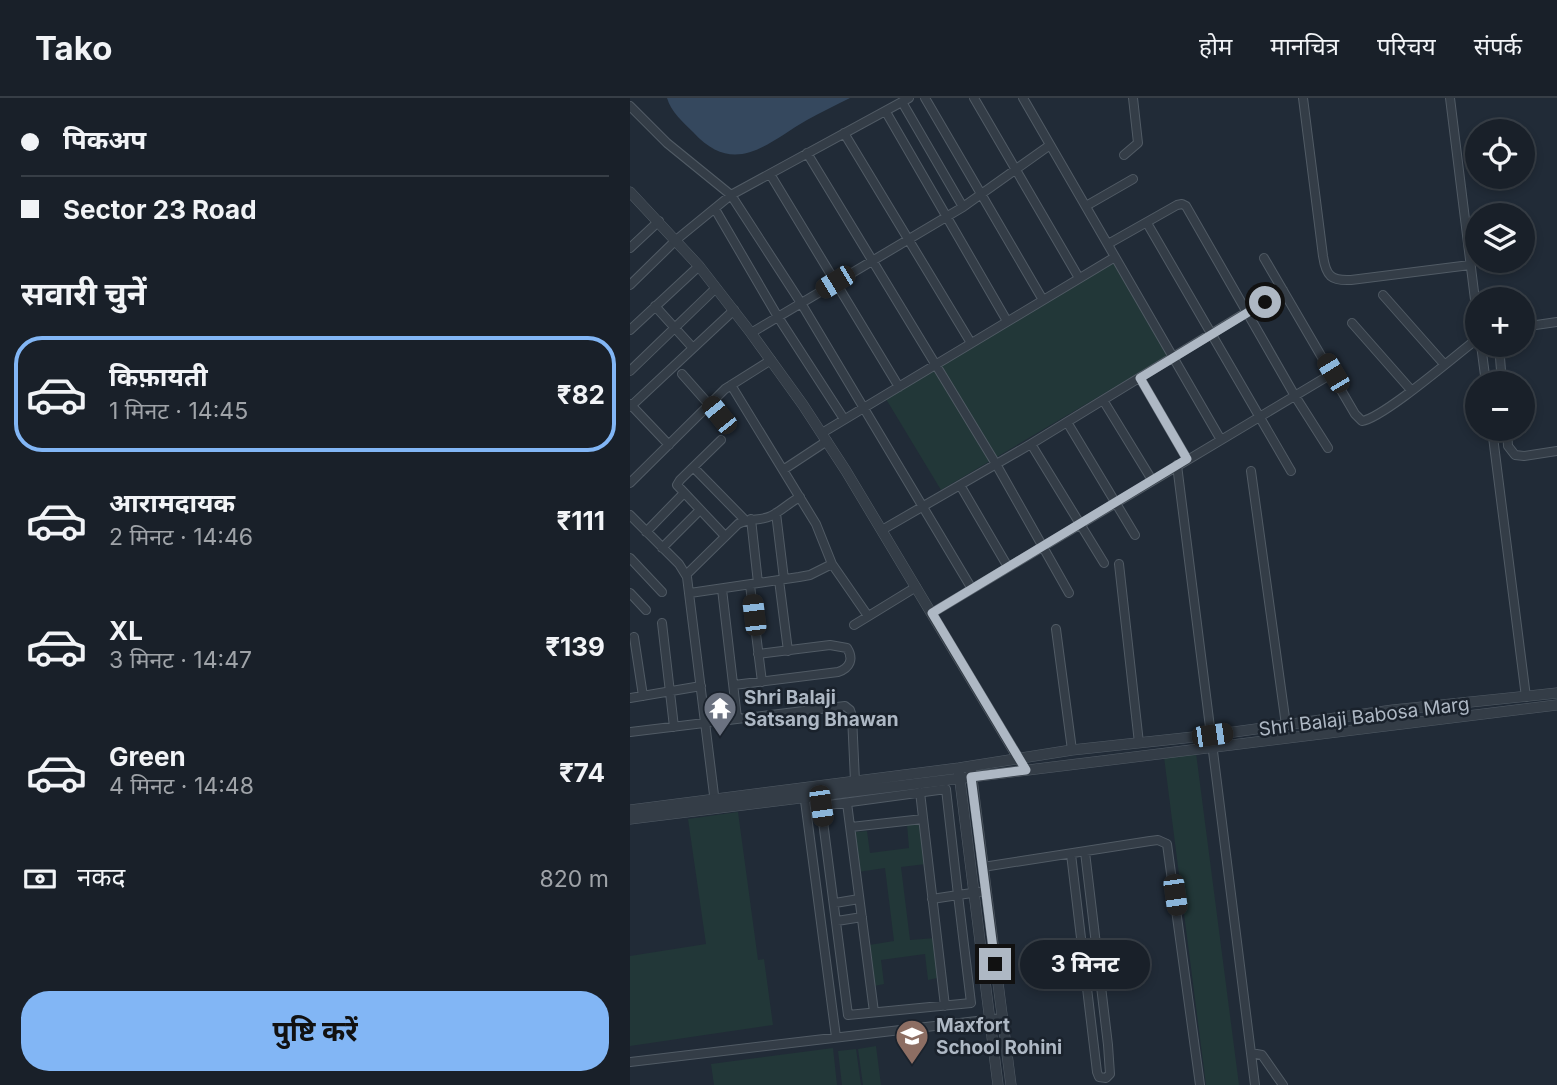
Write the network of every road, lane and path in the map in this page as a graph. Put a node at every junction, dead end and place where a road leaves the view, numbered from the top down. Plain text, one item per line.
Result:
1 (925, 98) edge
2 (974, 98) edge
3 (1023, 98) edge
4 (1133, 98) edge
5 (1303, 98) edge
6 (1450, 98) edge
7 (905, 100) edge
8 (630, 106) edge
9 (886, 112) junction
10 (844, 133) junction
11 (1050, 145) junction
12 (807, 153) junction
13 (1124, 155) dead end
14 (1016, 169) junction
15 (770, 174) junction
16 (1133, 179) dead end
17 (731, 195) junction
18 (982, 195) junction
19 (633, 199) edge
20 (1086, 206) junction
21 (963, 207) junction
22 (715, 209) junction
23 (946, 217) junction
24 (659, 221) junction
25 (1147, 223) junction
26 (1465, 223) edge
27 (908, 239) junction
28 (676, 240) junction
29 (1108, 244) junction
30 (630, 248) edge
31 (1115, 257) junction
32 (1264, 258) dead end
33 (872, 260) junction
34 (699, 266) junction
35 (1465, 266) edge
36 (1079, 278) junction
37 (835, 282) junction
38 (630, 285) edge
39 (716, 288) junction
40 (1283, 290) junction
41 (1383, 295) dead end
42 (1043, 300) junction
43 (800, 303) junction
44 (655, 306) junction
45 (734, 310) junction
46 (1246, 313) junction
47 (778, 317) junction
48 (1007, 321) junction
49 (1352, 323) dead end
50 (1557, 323) edge
51 (1535, 326) edge
52 (675, 327) junction
53 (630, 330) edge
54 (751, 333) junction
55 (1210, 335) junction
56 (971, 343) junction
57 (693, 348) junction
58 (1465, 348) edge
59 (1174, 357) junction
60 (771, 360) junction
61 (1444, 364) junction
62 (935, 365) junction
63 (630, 370) edge
64 (1333, 373) junction
65 (682, 374) dead end
66 (1140, 378) junction
67 (731, 385) junction
68 (899, 387) junction
69 (1411, 390) junction
70 (1295, 396) junction
71 (1103, 400) junction
72 (710, 404) junction
73 (631, 406) edge
74 (863, 408) junction
75 (1260, 417) junction
76 (844, 419) junction
77 (1067, 422) junction
78 (728, 426) dead end
79 (825, 437) junction
80 (721, 440) dead end
81 (1221, 440) junction
82 (1494, 441) edge
83 (1508, 441) edge
84 (1031, 444) junction
85 (669, 445) junction
86 (1328, 448) dead end
87 (1557, 451) edge
88 (1187, 459) junction
89 (996, 464) junction
90 (1177, 465) junction
91 (694, 468) junction
92 (783, 470) junction
93 (1251, 471) dead end
94 (1291, 471) dead end
95 (1152, 480) junction
96 (630, 483) edge
97 (960, 485) junction
98 (684, 494) junction
99 (800, 497) junction
100 (1115, 502) junction
101 (922, 507) junction
102 (700, 510) junction
103 (776, 513) junction
104 (630, 515) edge
105 (748, 519) junction
106 (637, 523) junction
107 (1079, 524) junction
108 (630, 530) edge
109 (882, 530) junction
110 (646, 531) junction
111 (1135, 535) dead end
112 (725, 536) junction
113 (1043, 546) junction
114 (662, 548) junction
115 (630, 558) edge
116 (1104, 563) dead end
117 (832, 564) junction
118 (1119, 564) dead end
119 (1008, 567) junction
120 (686, 575) junction
121 (782, 580) junction
122 (754, 584) junction
123 (916, 587) junction
124 (722, 589) junction
125 (972, 589) junction
126 (662, 592) dead end
127 (630, 593) edge
128 (690, 593) junction
129 (1069, 593) dead end
130 (646, 610) dead end
131 (932, 613) junction
132 (868, 616) junction
133 (662, 623) dead end
134 (854, 625) dead end
135 (1056, 629) dead end
136 (634, 637) dead end
137 (788, 651) junction
138 (758, 654) junction
139 (762, 682) junction
140 (734, 685) junction
141 (701, 686) junction
142 (671, 691) junction
143 (1557, 693) edge
144 (643, 696) junction
145 (1526, 697) junction
146 (630, 698) edge
147 (1557, 705) edge
148 (737, 718) junction
149 (707, 722) junction
150 (1286, 725) junction
151 (674, 727) junction
152 (630, 732) edge
153 (1212, 741) junction
154 (1139, 743) junction
155 (1072, 750) junction
156 (1018, 759) junction
157 (1026, 770) junction
158 (971, 772) junction
159 (960, 774) junction
160 (855, 781) junction
161 (920, 792) junction
162 (804, 793) junction
163 (846, 803) junction
164 (716, 804) junction
165 (630, 810) edge
166 (630, 819) edge
167 (923, 819) junction
168 (851, 827) junction
169 (1085, 852) junction
170 (1071, 854) junction
171 (983, 867) junction
172 (986, 891) junction
173 (975, 892) junction
174 (958, 895) junction
175 (859, 899) junction
176 (932, 900) junction
177 (835, 904) junction
178 (819, 908) junction
179 (862, 917) junction
180 (837, 921) junction
181 (1099, 957) junction
182 (1084, 959) junction
183 (946, 1006) junction
184 (874, 1012) junction
185 (1002, 1018) junction
186 (990, 1019) junction
187 (836, 1037) junction
188 (1108, 1045) junction
189 (1095, 1048) junction
190 (1251, 1053) junction
191 (630, 1062) edge
192 (998, 1085) edge
193 (1010, 1085) edge
194 (1200, 1085) edge
195 (1255, 1085) edge
196 (1283, 1085) edge

1 - 18 street
2 - 14 street
3 - 11 street
4 - 13 street
5 - 35 street
6 - 26 street
7 - 9 street
7 - 21 street
8 - 17 street
9 - 10 street
9 - 23 street
10 - 12 street
10 - 27 street
11 - 14 street
11 - 20 street
12 - 15 street
12 - 33 street
14 - 18 street
14 - 36 street
15 - 17 street
15 - 37 street
16 - 20 street
17 - 22 street
17 - 43 street
18 - 21 street
18 - 42 street
19 - 24 street
20 - 29 street
21 - 23 street
22 - 28 street
22 - 47 street
23 - 27 street
23 - 48 street
24 - 28 street
24 - 30 street
25 - 29 street
25 - 46 street
25 - 55 street
27 - 33 street
27 - 56 street
28 - 34 street
28 - 38 street
29 - 31 street
31 - 36 street
31 - 59 street
32 - 40 street
33 - 37 street
33 - 62 street
34 - 39 street
34 - 44 street
36 - 42 street
37 - 43 street
37 - 68 street
39 - 45 street
39 - 52 street
40 - 46 street
40 - 64 street
41 - 61 street
42 - 48 street
43 - 47 street
43 - 74 street
44 - 52 street
44 - 53 street
45 - 54 street
45 - 57 street
46 - 55 street
46 - 70 street
47 - 54 street
47 - 76 street
48 - 56 street
49 - 69 street
50 - 51 street
52 - 57 street
52 - 63 street
54 - 60 street
55 - 59 street
55 - 75 street
56 - 62 street
57 - 73 street
58 - 61 street
59 - 66 street
59 - 81 street
60 - 67 street
60 - 79 street
61 - 69 street
62 - 68 street
62 - 89 street
64 - 69 street
64 - 70 street
65 - 72 street
66 - 71 street
66 - 88 street
67 - 72 street
67 - 92 street
68 - 74 street
70 - 75 street
70 - 86 street
71 - 77 street
71 - 95 street
72 - 78 street
72 - 85 street
73 - 85 street
74 - 76 street
74 - 101 street
75 - 81 street
75 - 94 street
76 - 79 street
77 - 84 street
77 - 100 street
79 - 92 street
79 - 109 street
80 - 91 street
81 - 88 street
82 - 145 street
83 - 87 street
84 - 89 street
84 - 107 street
85 - 96 street
88 - 90 street
89 - 97 street
89 - 113 street
90 - 95 street
90 - 153 street
91 - 98 street
91 - 105 street
92 - 99 street
93 - 150 street
95 - 100 street
97 - 101 street
97 - 119 street
98 - 102 street
98 - 110 street
99 - 103 street
99 - 117 street
100 - 107 street
100 - 111 street
101 - 109 street
101 - 125 street
102 - 112 street
102 - 114 street
103 - 105 street
103 - 121 street
104 - 106 street
105 - 112 street
105 - 122 street
106 - 108 street
106 - 110 street
107 - 113 street
107 - 116 street
109 - 123 street
110 - 114 street
112 - 120 street
113 - 119 street
113 - 129 street
114 - 120 street
115 - 126 street
117 - 121 street
117 - 132 street
118 - 154 street
119 - 125 street
120 - 128 street
121 - 122 street
121 - 137 street
122 - 124 street
122 - 138 street
123 - 131 street
123 - 132 street
124 - 128 street
124 - 140 street
125 - 131 street
127 - 130 street
128 - 141 street
131 - 156 street
132 - 134 street
133 - 142 street
135 - 155 street
136 - 144 street
137 - 138 street
137 - 139 street
138 - 139 street
139 - 140 street
140 - 148 street
141 - 142 street
141 - 149 street
142 - 144 street
142 - 151 street
143 - 145 street, Shri Balaji Babosa Marg
144 - 146 street
145 - 150 street, Shri Balaji Babosa Marg
147 - 153 street, Shri Balaji Babosa Marg
148 - 149 street
148 - 160 street
149 - 151 street
149 - 164 street
150 - 153 street, Shri Balaji Babosa Marg
151 - 152 street
153 - 154 street, Shri Balaji Babosa Marg
153 - 157 street, Shri Balaji Babosa Marg
153 - 190 street
154 - 155 street, Shri Balaji Babosa Marg
155 - 156 street, Shri Balaji Babosa Marg
156 - 157 street
156 - 158 street, Shri Balaji Babosa Marg
157 - 158 street, Shri Balaji Babosa Marg
158 - 159 street, Shri Balaji Babosa Marg
158 - 171 street
159 - 160 street, Shri Balaji Babosa Marg
159 - 162 street, Shri Balaji Babosa Marg
159 - 173 street
160 - 162 street, Shri Balaji Babosa Marg
161 - 163 street
161 - 167 street
161 - 174 street
162 - 164 street, Shri Balaji Babosa Marg
162 - 178 street
163 - 168 street
163 - 177 street
164 - 165 street, Shri Balaji Babosa Marg
164 - 166 street, Shri Balaji Babosa Marg
167 - 168 street
167 - 176 street
168 - 175 street
169 - 170 street
169 - 181 street
169 - 194 street
170 - 171 street
170 - 182 street
171 - 172 street
172 - 173 street
172 - 185 street
173 - 174 street
173 - 186 street
174 - 176 street
174 - 183 street
175 - 177 street
175 - 179 street
176 - 183 street
177 - 178 street
177 - 180 street
178 - 187 street
179 - 180 street
179 - 184 street
180 - 184 street
181 - 182 street
181 - 188 street
182 - 189 street
183 - 184 street
185 - 186 street
185 - 193 street
186 - 187 street
186 - 192 street
187 - 191 street
188 - 189 street
188 - 189 street
190 - 195 street
190 - 196 street

